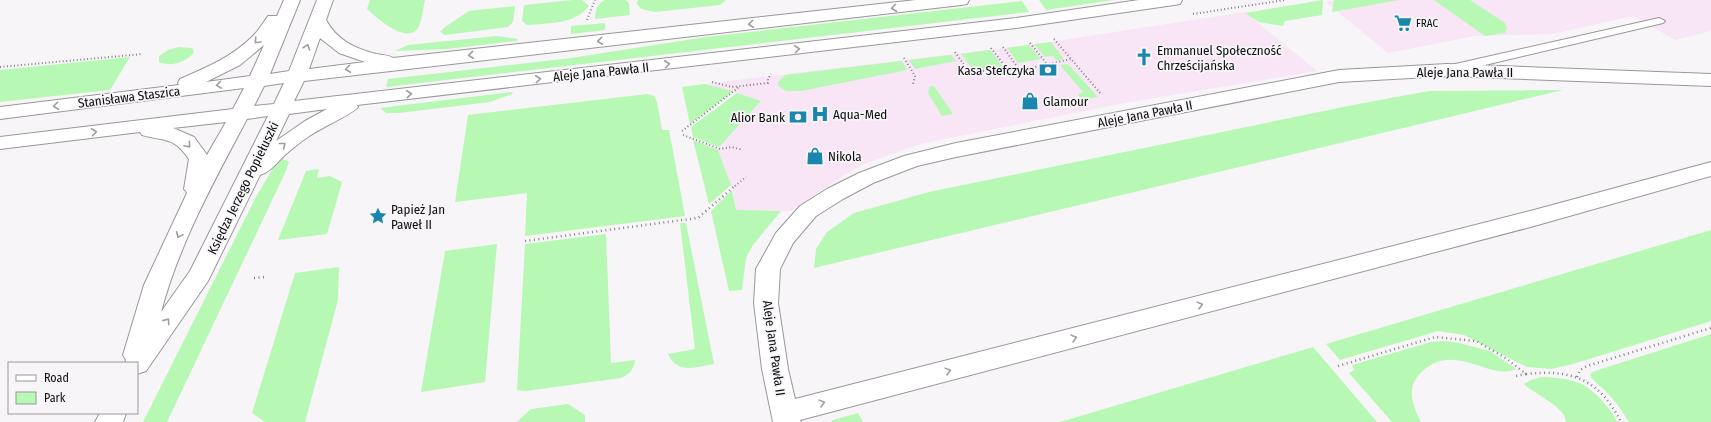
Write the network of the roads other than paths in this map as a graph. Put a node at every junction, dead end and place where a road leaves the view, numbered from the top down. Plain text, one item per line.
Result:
1 (291, 0) edge
2 (324, 0) edge
3 (961, 0) edge
4 (1174, 0) edge
5 (317, 19) junction
6 (1659, 21) dead end
7 (401, 63) junction
8 (1447, 70) junction
9 (297, 76) junction
10 (258, 80) junction
11 (1711, 80) edge
12 (164, 93) junction
13 (370, 98) junction
14 (281, 109) junction
15 (0, 113) edge
16 (241, 114) junction
17 (126, 128) junction
18 (0, 143) edge
19 (1711, 169) edge
20 (246, 183) junction
21 (194, 199) junction
22 (134, 362) edge
23 (138, 363) edge
24 (786, 418) edge

1 - 10 street
1 -> 12 street
2 - 5 street, Księdza Jerzego Popiełuszki
3 -> 7 street
13 -> 4 street, Aleje Jana Pawła II
5 - 7 street
9 -> 5 street, Księdza Jerzego Popiełuszki
6 - 8 lane
7 -> 9 street
8 - 11 street, Aleje Jana Pawła II
8 - 24 street, Aleje Jana Pawła II
9 - 10 street
9 - 14 street, Księdza Jerzego Popiełuszki
10 -> 12 street, Stanisława Staszica
10 - 16 street
12 -> 15 street, Stanisława Staszica
13 - 14 street, Aleje Jana Pawła II
20 -> 13 street
14 - 16 street, Aleje Jana Pawła II
14 - 20 street, Księdza Jerzego Popiełuszki
16 - 17 street
16 - 21 street
18 -> 17 street
17 -> 21 street
24 -> 19 street
23 -> 20 street, Księdza Jerzego Popiełuszki
21 -> 22 street

